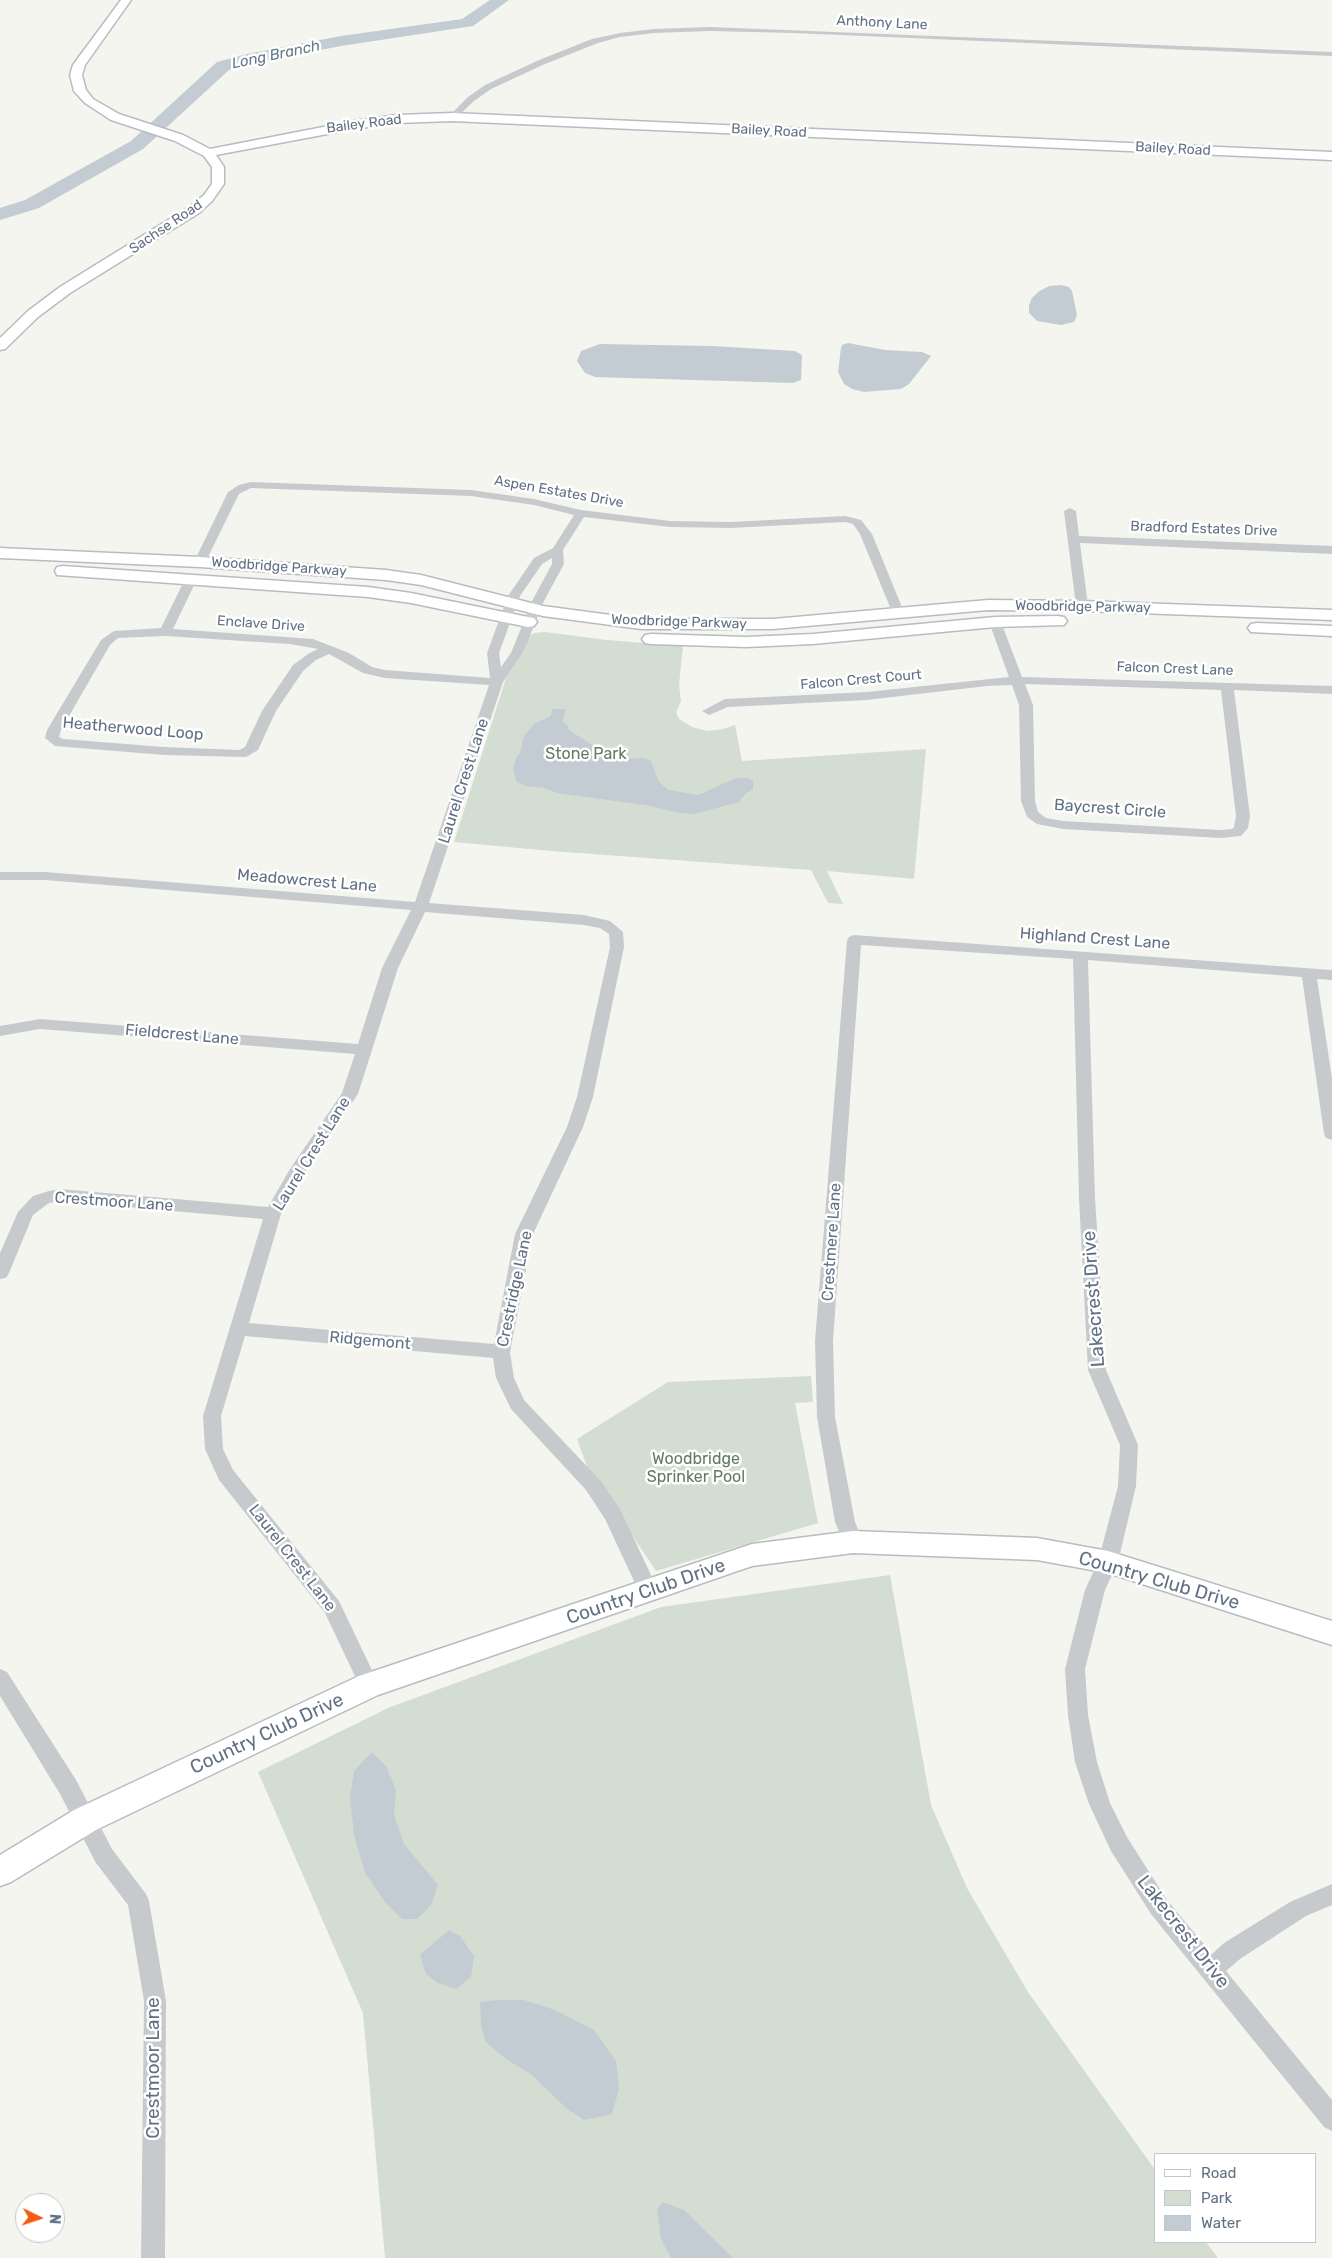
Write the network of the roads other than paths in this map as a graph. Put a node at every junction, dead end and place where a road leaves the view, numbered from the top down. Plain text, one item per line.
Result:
1 (126, 0) edge
2 (1332, 54) edge
3 (452, 118) junction
4 (208, 153) junction
5 (1332, 156) edge
6 (0, 346) edge
7 (1070, 512) dead end
8 (581, 513) junction
9 (1074, 539) junction
10 (557, 550) junction
11 (1332, 550) edge
12 (0, 553) edge
13 (200, 562) junction
14 (0, 567) edge
15 (191, 579) junction
16 (1082, 606) junction
17 (508, 610) junction
18 (898, 612) junction
19 (1332, 615) edge
20 (532, 616) junction
21 (994, 622) junction
22 (1332, 631) edge
23 (165, 632) junction
24 (329, 649) junction
25 (1016, 681) junction
26 (497, 682) junction
27 (1227, 686) junction
28 (1332, 690) edge
29 (710, 711) dead end
30 (0, 876) edge
31 (421, 907) junction
32 (611, 927) joint
33 (854, 940) joint
34 (1080, 955) junction
35 (1309, 973) junction
36 (1332, 975) edge
37 (0, 1030) edge
38 (365, 1050) junction
39 (1332, 1134) edge
40 (273, 1214) junction
41 (0, 1273) edge
42 (239, 1329) junction
43 (500, 1352) junction
44 (853, 1542) junction
45 (1108, 1562) junction
46 (649, 1592) junction
47 (1332, 1633) edge
48 (0, 1678) edge
49 (369, 1685) junction
50 (85, 1820) junction
51 (0, 1872) edge
52 (1332, 1894) edge
53 (1211, 1969) junction
54 (1332, 2119) edge
55 (153, 2258) edge

1 - 4 main road
2 - 3 street, Anthony Lane
3 - 4 main road, Bailey Road
3 - 5 main road, Bailey Road
4 - 6 main road, Sachse Road
7 - 9 street
8 - 10 street
8 - 13 street, Aspen Estates Drive
8 - 18 street, Aspen Estates Drive
9 - 11 street, Bradford Estates Drive
9 - 16 street
10 - 17 street, Laurel Crest Lane
10 - 20 street, Laurel Crest Lane
12 - 13 main road, Woodbridge Parkway
13 - 17 main road, Woodbridge Parkway
14 - 15 main road, Woodbridge Parkway
15 - 17 main road, Woodbridge Parkway
15 - 23 street
16 - 18 main road, Woodbridge Parkway
16 - 19 main road, Woodbridge Parkway
17 - 20 main road, Woodbridge Parkway
17 - 26 street, Laurel Crest Lane
18 - 20 main road, Woodbridge Parkway
20 - 21 main road, Woodbridge Parkway
20 - 26 street, Laurel Crest Lane
21 - 22 main road, Woodbridge Parkway
21 - 25 street, Baycrest Circle
23 - 24 street, Enclave Drive
23 - 24 street, Heatherwood Loop
24 - 26 street, Enclave Drive
25 - 27 street, Falcon Crest Lane
25 - 27 street, Baycrest Circle
25 - 29 street, Falcon Crest Court
26 - 31 street, Laurel Crest Lane
27 - 28 street, Falcon Crest Lane
30 - 31 street, Meadowcrest Lane
31 - 32 street, Meadowcrest Lane
31 - 38 street, Laurel Crest Lane
32 - 43 street, Crestridge Lane
33 - 34 street, Highland Crest Lane
33 - 44 street, Crestmere Lane
34 - 35 street, Highland Crest Lane
34 - 45 street, Lakecrest Drive
35 - 36 street, Highland Crest Lane
35 - 39 street
37 - 38 street, Fieldcrest Lane
38 - 40 street, Laurel Crest Lane
40 - 41 street, Crestmoor Lane
40 - 42 street, Laurel Crest Lane
42 - 43 street, Ridgemont
42 - 49 street, Laurel Crest Lane
43 - 46 street, Crestridge Lane
44 - 45 main road, Country Club Drive
44 - 46 main road, Country Club Drive
45 - 47 main road, Country Club Drive
45 - 53 street, Lakecrest Drive
46 - 49 main road, Country Club Drive
48 - 50 street, Crestmoor Lane
49 - 50 main road, Country Club Drive
50 - 51 main road, Country Club Drive
50 - 55 street, Crestmoor Lane
52 - 53 street
53 - 54 street, Lakecrest Drive

